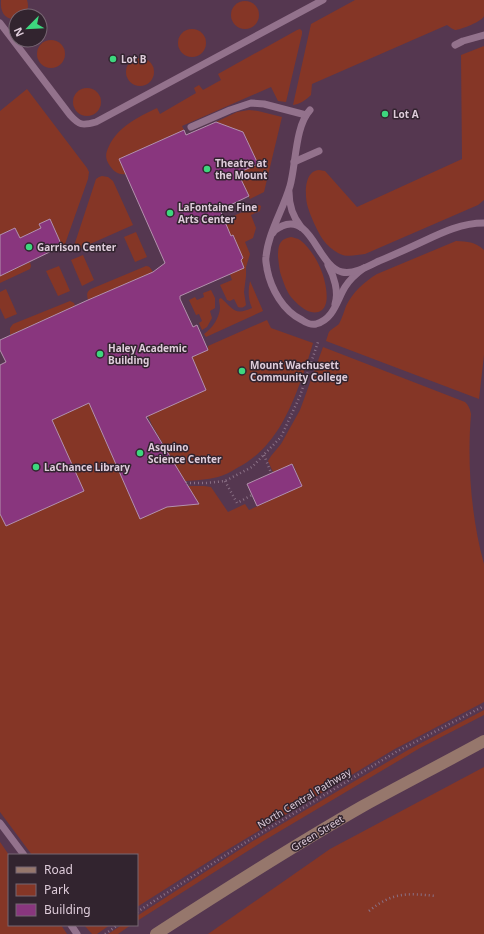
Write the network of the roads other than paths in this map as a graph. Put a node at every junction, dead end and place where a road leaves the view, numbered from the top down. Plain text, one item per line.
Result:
1 (323, 0) edge
2 (0, 23) edge
3 (484, 35) edge
4 (455, 45) dead end
5 (191, 127) dead end
6 (319, 151) dead end
7 (294, 162) junction
8 (290, 186) junction
9 (484, 223) edge
10 (301, 227) junction
11 (271, 236) junction
12 (325, 260) junction
13 (364, 268) junction
14 (333, 312) junction
15 (484, 741) edge
16 (0, 823) edge
17 (23, 854) edge
18 (156, 934) edge

1 - 2 lane
3 - 4 lane
5 - 7 lane
6 - 7 lane
7 - 8 lane
8 - 10 lane
8 - 11 lane
9 - 13 lane
10 - 11 lane
10 - 12 lane
11 - 14 lane
12 - 13 lane
12 - 14 lane
13 - 14 lane
15 - 18 street, Green Street
16 - 17 lane

